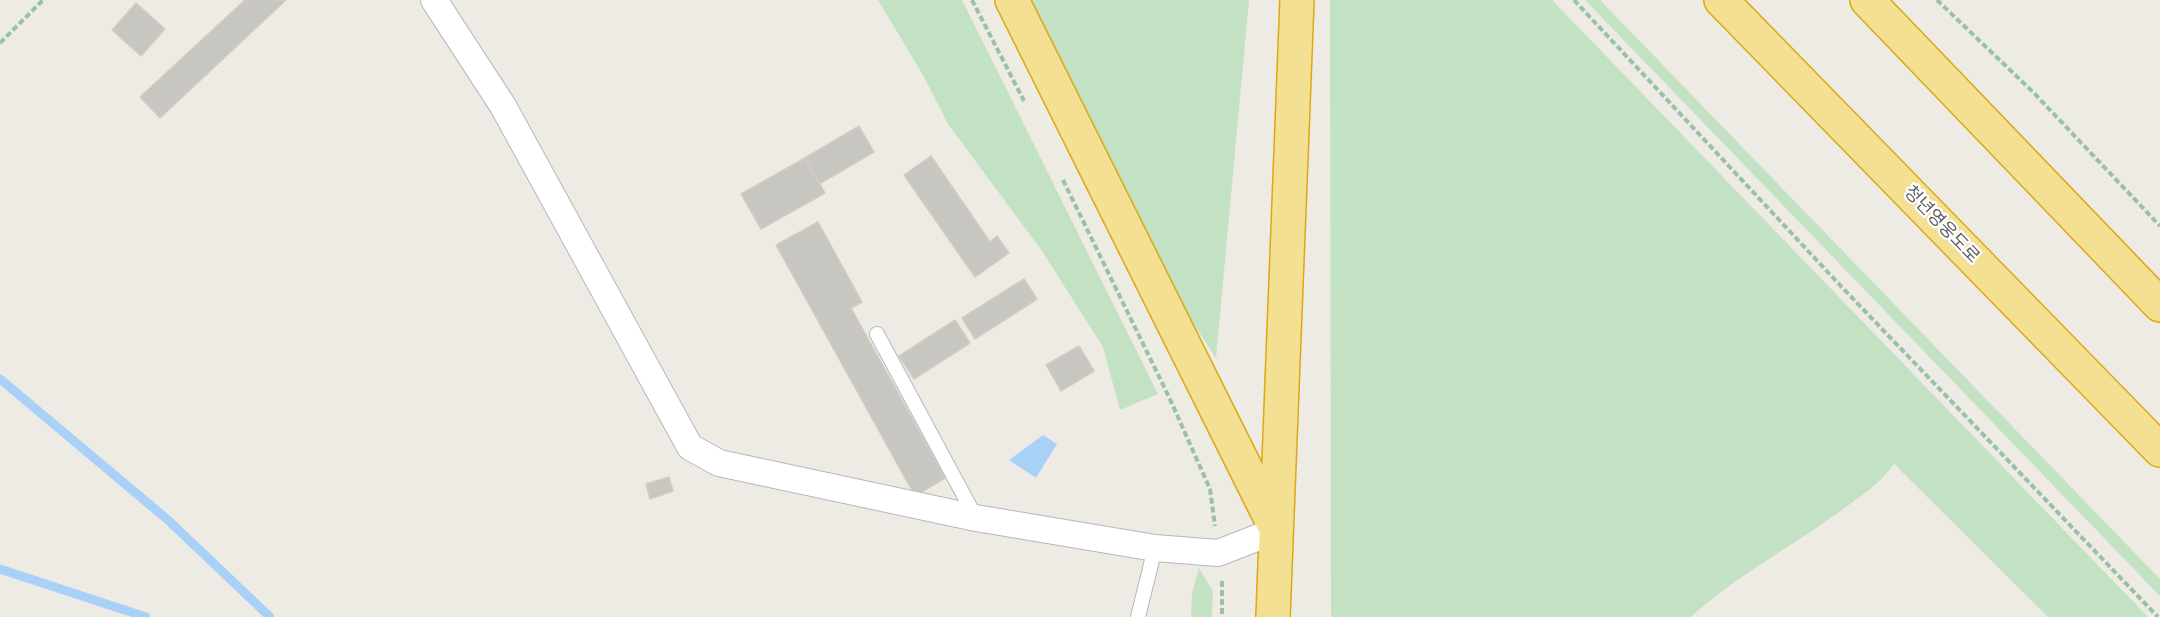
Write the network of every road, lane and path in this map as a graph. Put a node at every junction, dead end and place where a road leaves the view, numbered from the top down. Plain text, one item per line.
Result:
1 (43, 0) edge
2 (434, 0) edge
3 (972, 0) edge
4 (1012, 0) edge
5 (1297, 0) edge
6 (1574, 0) edge
7 (1721, 0) edge
8 (1867, 0) edge
9 (1898, 0) edge
10 (1937, 0) edge
11 (0, 43) edge
12 (1944, 78) junction
13 (1024, 102) dead end
14 (1060, 175) dead end
15 (2160, 225) edge
16 (2160, 304) edge
17 (877, 334) dead end
18 (2160, 450) edge
19 (976, 518) junction
20 (1277, 530) junction
21 (1155, 549) junction
22 (1218, 553) junction
23 (1138, 617) edge
24 (1222, 617) edge
25 (1273, 617) edge
26 (2158, 617) edge

1 - 11 path
2 - 19 street
3 - 13 path
4 - 20 highway
5 - 20 highway
6 - 26 path
7 - 18 highway, 청년영웅도로
8 - 12 highway
9 - 12 highway
10 - 15 path
12 - 16 highway
14 - 22 path
17 - 19 lane
19 - 21 street
20 - 22 street
20 - 25 highway
21 - 22 street
21 - 23 lane
22 - 24 path

